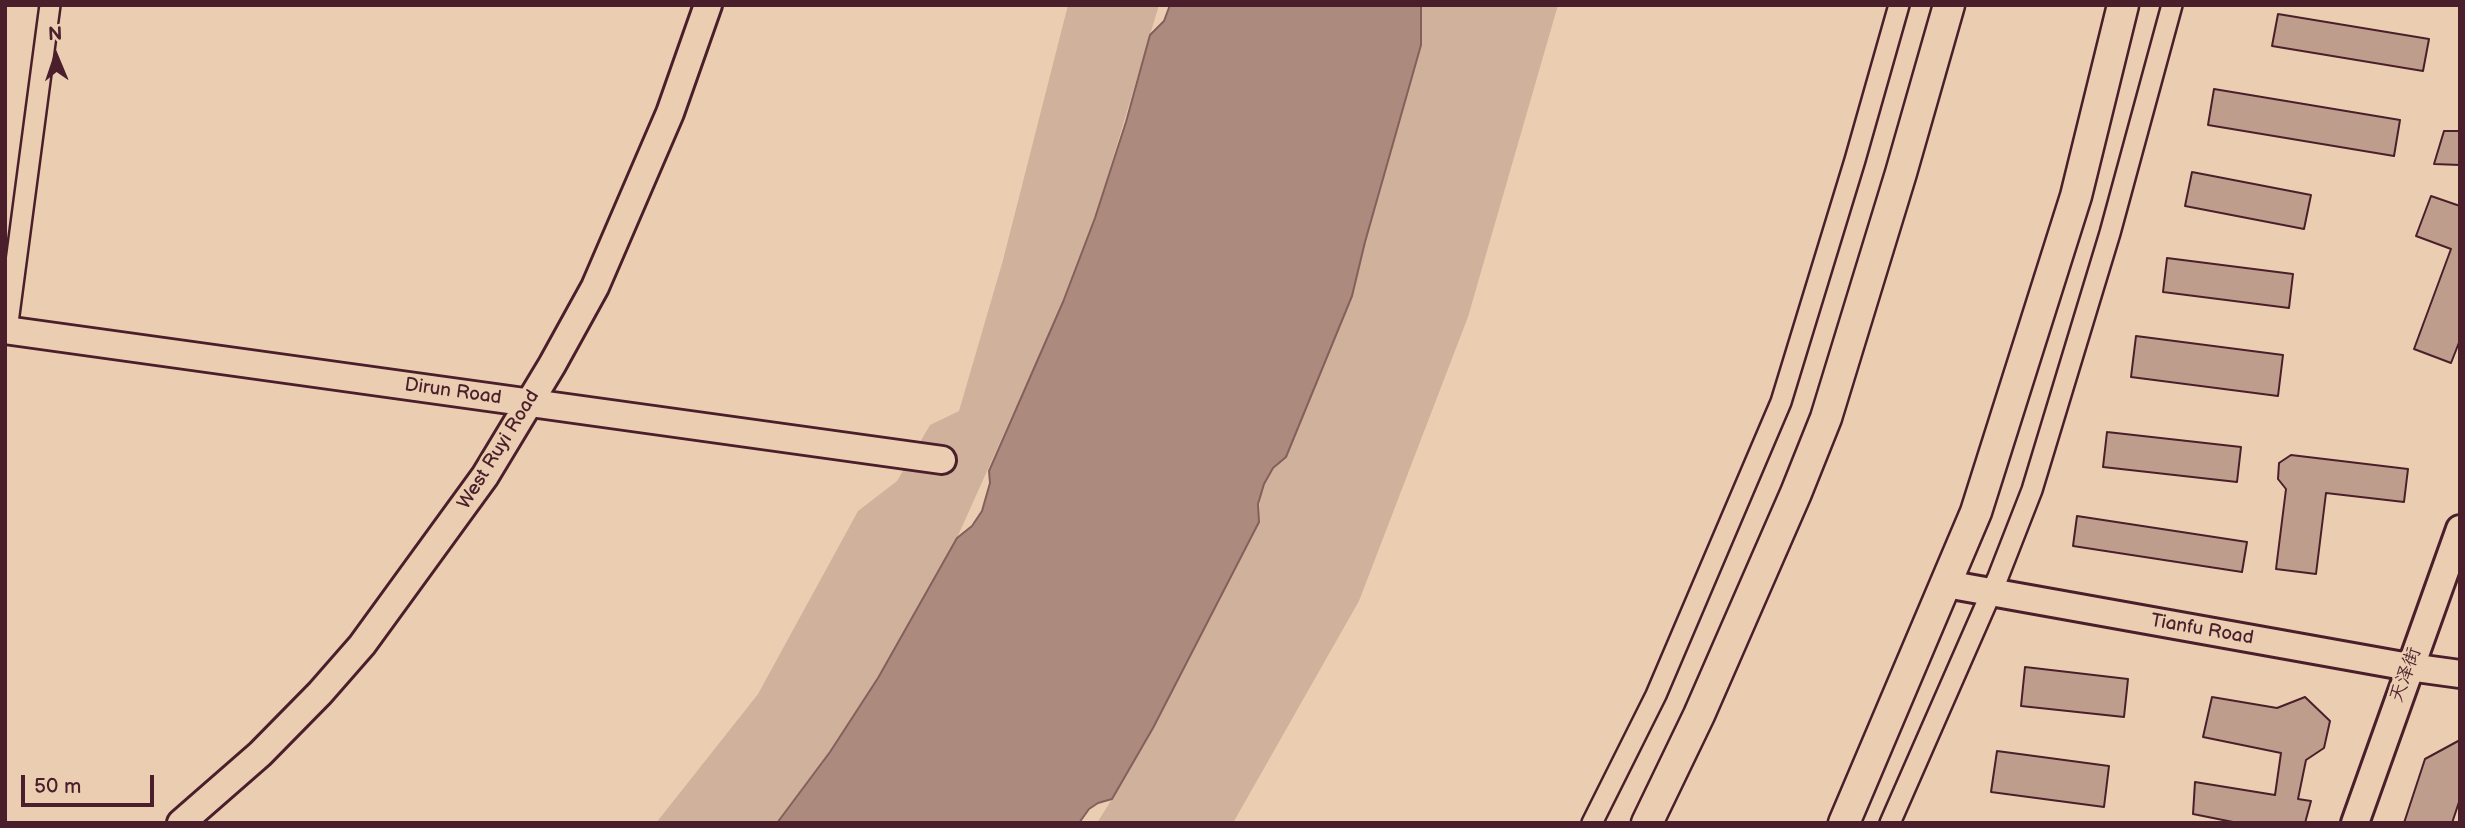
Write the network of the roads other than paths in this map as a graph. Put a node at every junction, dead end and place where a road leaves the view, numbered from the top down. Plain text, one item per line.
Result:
1 (50, 5) edge
2 (708, 5) edge
3 (727, 5) edge
4 (1899, 5) edge
5 (1949, 5) edge
6 (2123, 5) edge
7 (2172, 5) edge
8 (6, 330) edge
9 (540, 404) junction
10 (942, 460) dead end
11 (2460, 529) edge
12 (1946, 584) junction
13 (1991, 593) junction
14 (2409, 667) junction
15 (2460, 674) edge
16 (181, 823) edge
17 (209, 823) edge
18 (1592, 823) edge
19 (1647, 823) edge
20 (1844, 823) edge
21 (1890, 823) edge
22 (2355, 823) edge

1 - 8 street
2 - 9 street, West Ruyi Road
3 - 9 street, West Ruyi Road
4 - 18 street
5 - 19 main road
6 - 12 main road
7 - 13 street
8 - 9 street, Dirun Road
9 - 10 street, Dirun Road
9 - 16 street, West Ruyi Road
9 - 17 street, West Ruyi Road
11 - 14 street, 天泽街
12 - 13 street, Tianfu Road
12 - 20 main road
13 - 14 street, Tianfu Road
13 - 21 street
14 - 15 street, Tianfu Road
14 - 22 street, 天泽街

